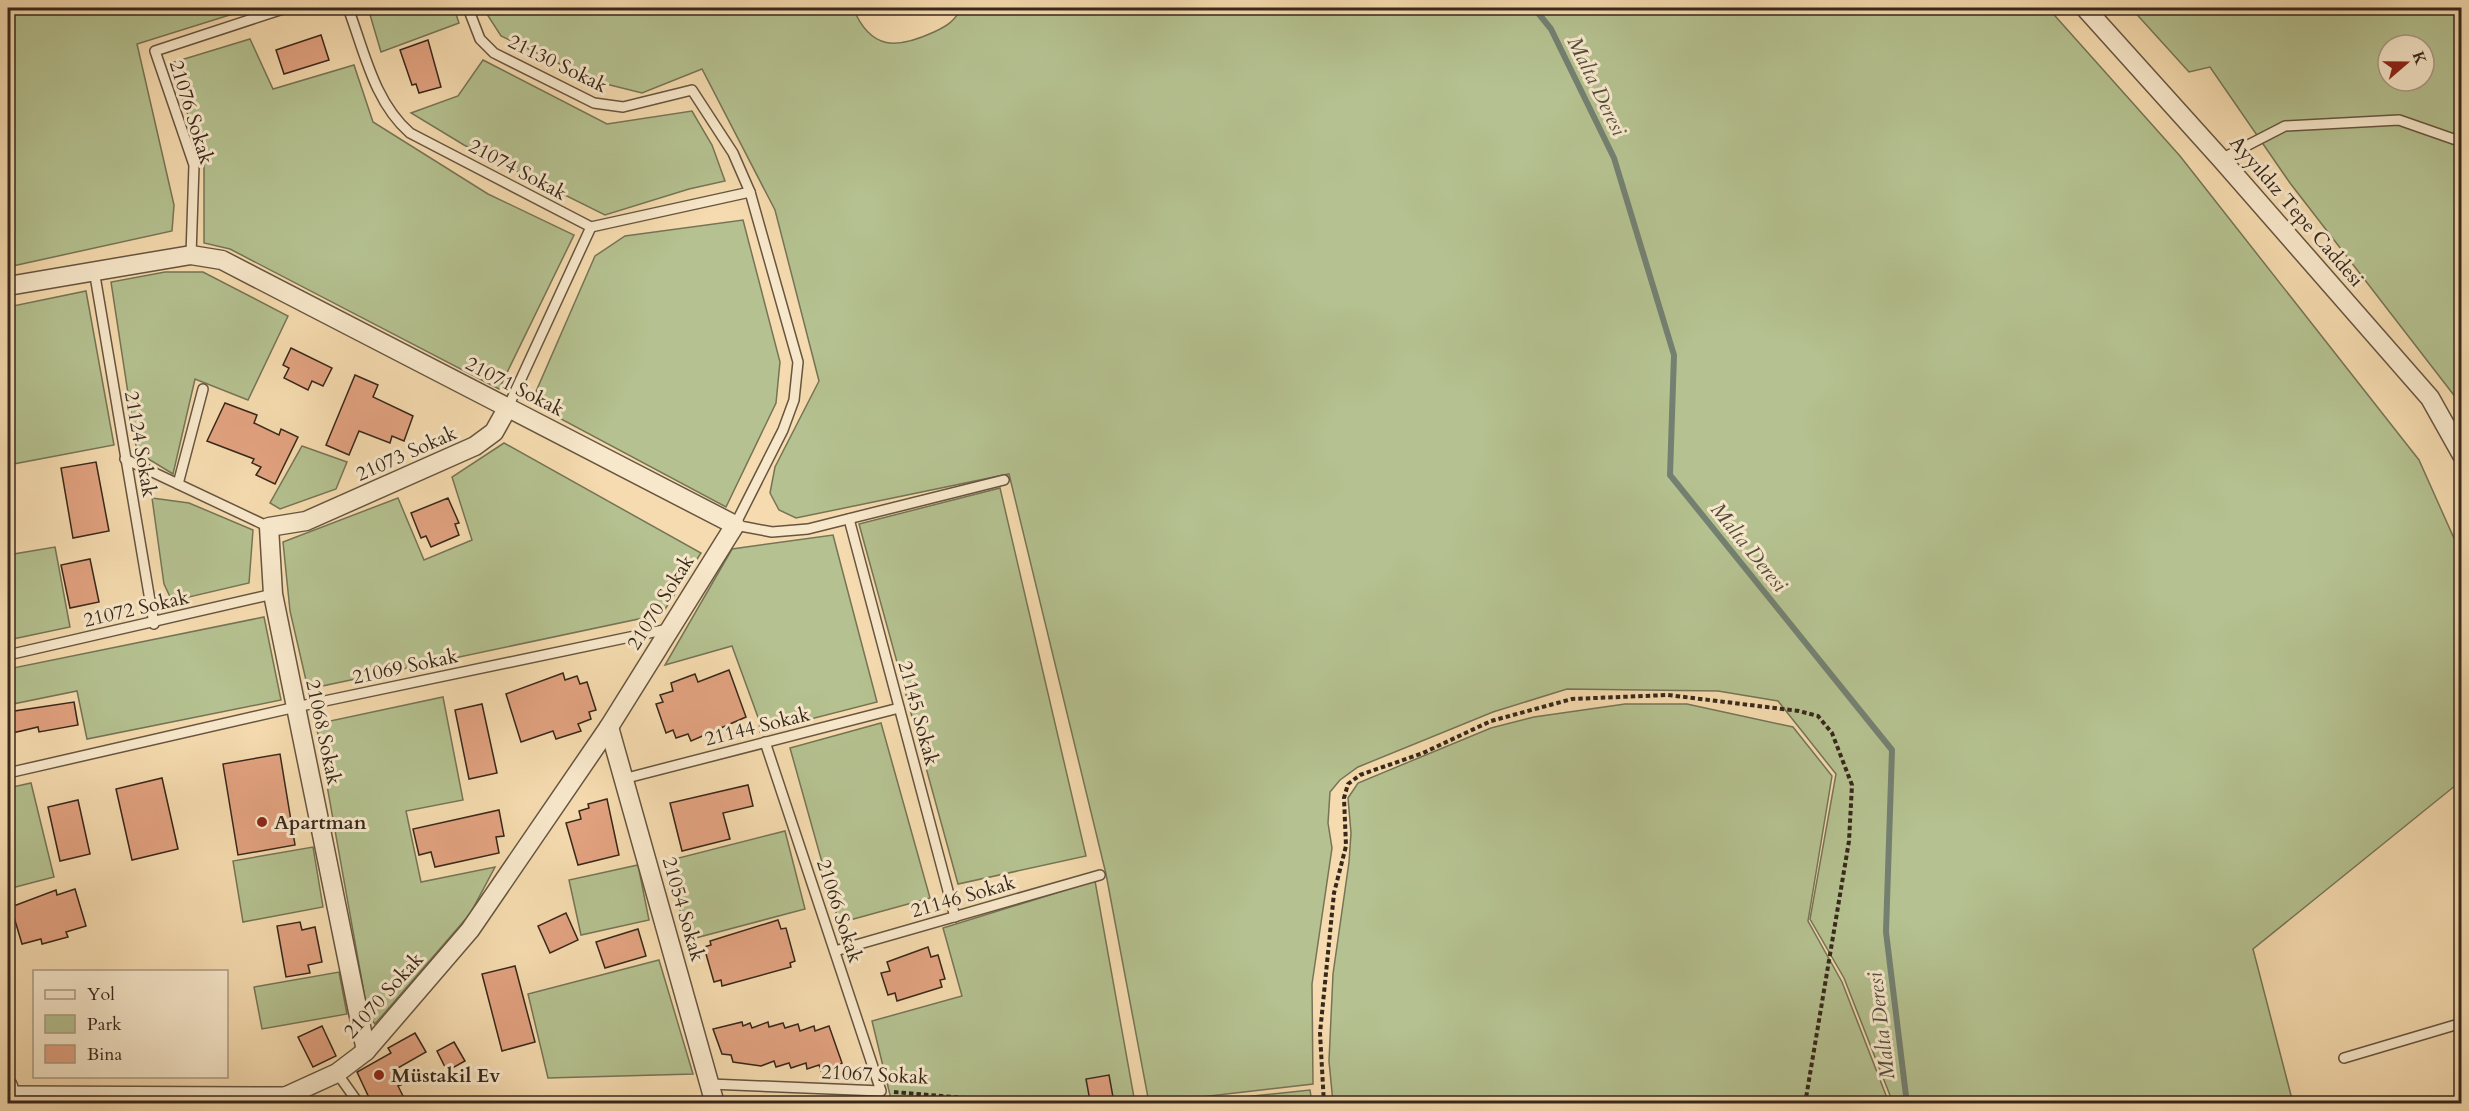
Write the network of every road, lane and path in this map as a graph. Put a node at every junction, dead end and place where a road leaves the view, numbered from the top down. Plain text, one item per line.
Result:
1 (286, 8) edge
2 (348, 8) edge
3 (468, 8) edge
4 (2085, 8) edge
5 (692, 90) joint
6 (2462, 142) edge
7 (2221, 159) junction
8 (750, 192) junction
9 (591, 227) junction
10 (191, 255) junction
11 (94, 270) junction
12 (8, 286) edge
13 (203, 389) dead end
14 (508, 408) junction
15 (2462, 455) edge
16 (125, 459) junction
17 (1004, 480) dead end
18 (178, 484) junction
19 (849, 519) junction
20 (735, 525) junction
21 (270, 527) junction
22 (273, 594) junction
23 (154, 624) junction
24 (670, 629) junction
25 (8, 656) edge
26 (296, 707) junction
27 (899, 708) junction
28 (609, 728) junction
29 (765, 742) junction
30 (8, 773) edge
31 (623, 779) junction
32 (1100, 875) dead end
33 (955, 917) junction
34 (835, 951) junction
35 (2462, 1023) edge
36 (366, 1051) junction
37 (2344, 1058) dead end
38 (337, 1073) junction
39 (710, 1084) junction
40 (881, 1091) junction
41 (296, 1092) junction
42 (9, 1094) edge
43 (269, 1104) edge
44 (359, 1104) edge
45 (715, 1104) edge
46 (1037, 1104) edge
47 (1324, 1104) edge
48 (1805, 1104) edge

1 - 10 lane, 21076 Sokak
2 - 9 lane, 21074 Sokak
3 - 5 lane, 21130 Sokak
4 - 7 street, Ayyıldız Tepe Caddesi
5 - 8 lane, 21070 Sokak
6 - 7 lane
7 - 15 street, Ayyıldız Tepe Caddesi
8 - 9 lane
8 - 20 lane, 21070 Sokak
9 - 14 lane, 21073 Sokak
10 - 11 street, 21071 Sokak
10 - 14 street, 21071 Sokak
11 - 12 street, 21071 Sokak
11 - 16 lane, 21124 Sokak
13 - 18 lane
14 - 20 street, 21071 Sokak
14 - 21 street, 21073 Sokak
16 - 18 lane
16 - 23 lane, 21124 Sokak
17 - 19 lane, 21071 Sokak
18 - 21 lane
19 - 20 lane, 21071 Sokak
19 - 27 lane, 21145 Sokak
20 - 24 street, 21070 Sokak
21 - 22 street, 21068 Sokak
22 - 23 lane, 21072 Sokak
22 - 26 street, 21068 Sokak
23 - 25 lane, 21072 Sokak
24 - 26 lane, 21069 Sokak
24 - 28 street, 21070 Sokak
26 - 30 lane, 21069 Sokak
26 - 36 street, 21068 Sokak
27 - 29 lane, 21144 Sokak
27 - 33 lane, 21145 Sokak
28 - 31 street, 21054 Sokak
28 - 36 street, 21070 Sokak
29 - 31 lane, 21144 Sokak
29 - 34 lane, 21066 Sokak
31 - 39 street, 21054 Sokak
32 - 33 lane, 21146 Sokak
33 - 34 lane, 21146 Sokak
34 - 40 lane, 21066 Sokak
35 - 37 lane
36 - 38 street, 21070 Sokak
38 - 41 street, 21070 Sokak
38 - 44 lane
39 - 40 lane, 21067 Sokak
39 - 45 street, 21054 Sokak
40 - 46 path, 21067 Sokak
41 - 42 lane
41 - 43 street, 21070 Sokak
47 - 48 path

